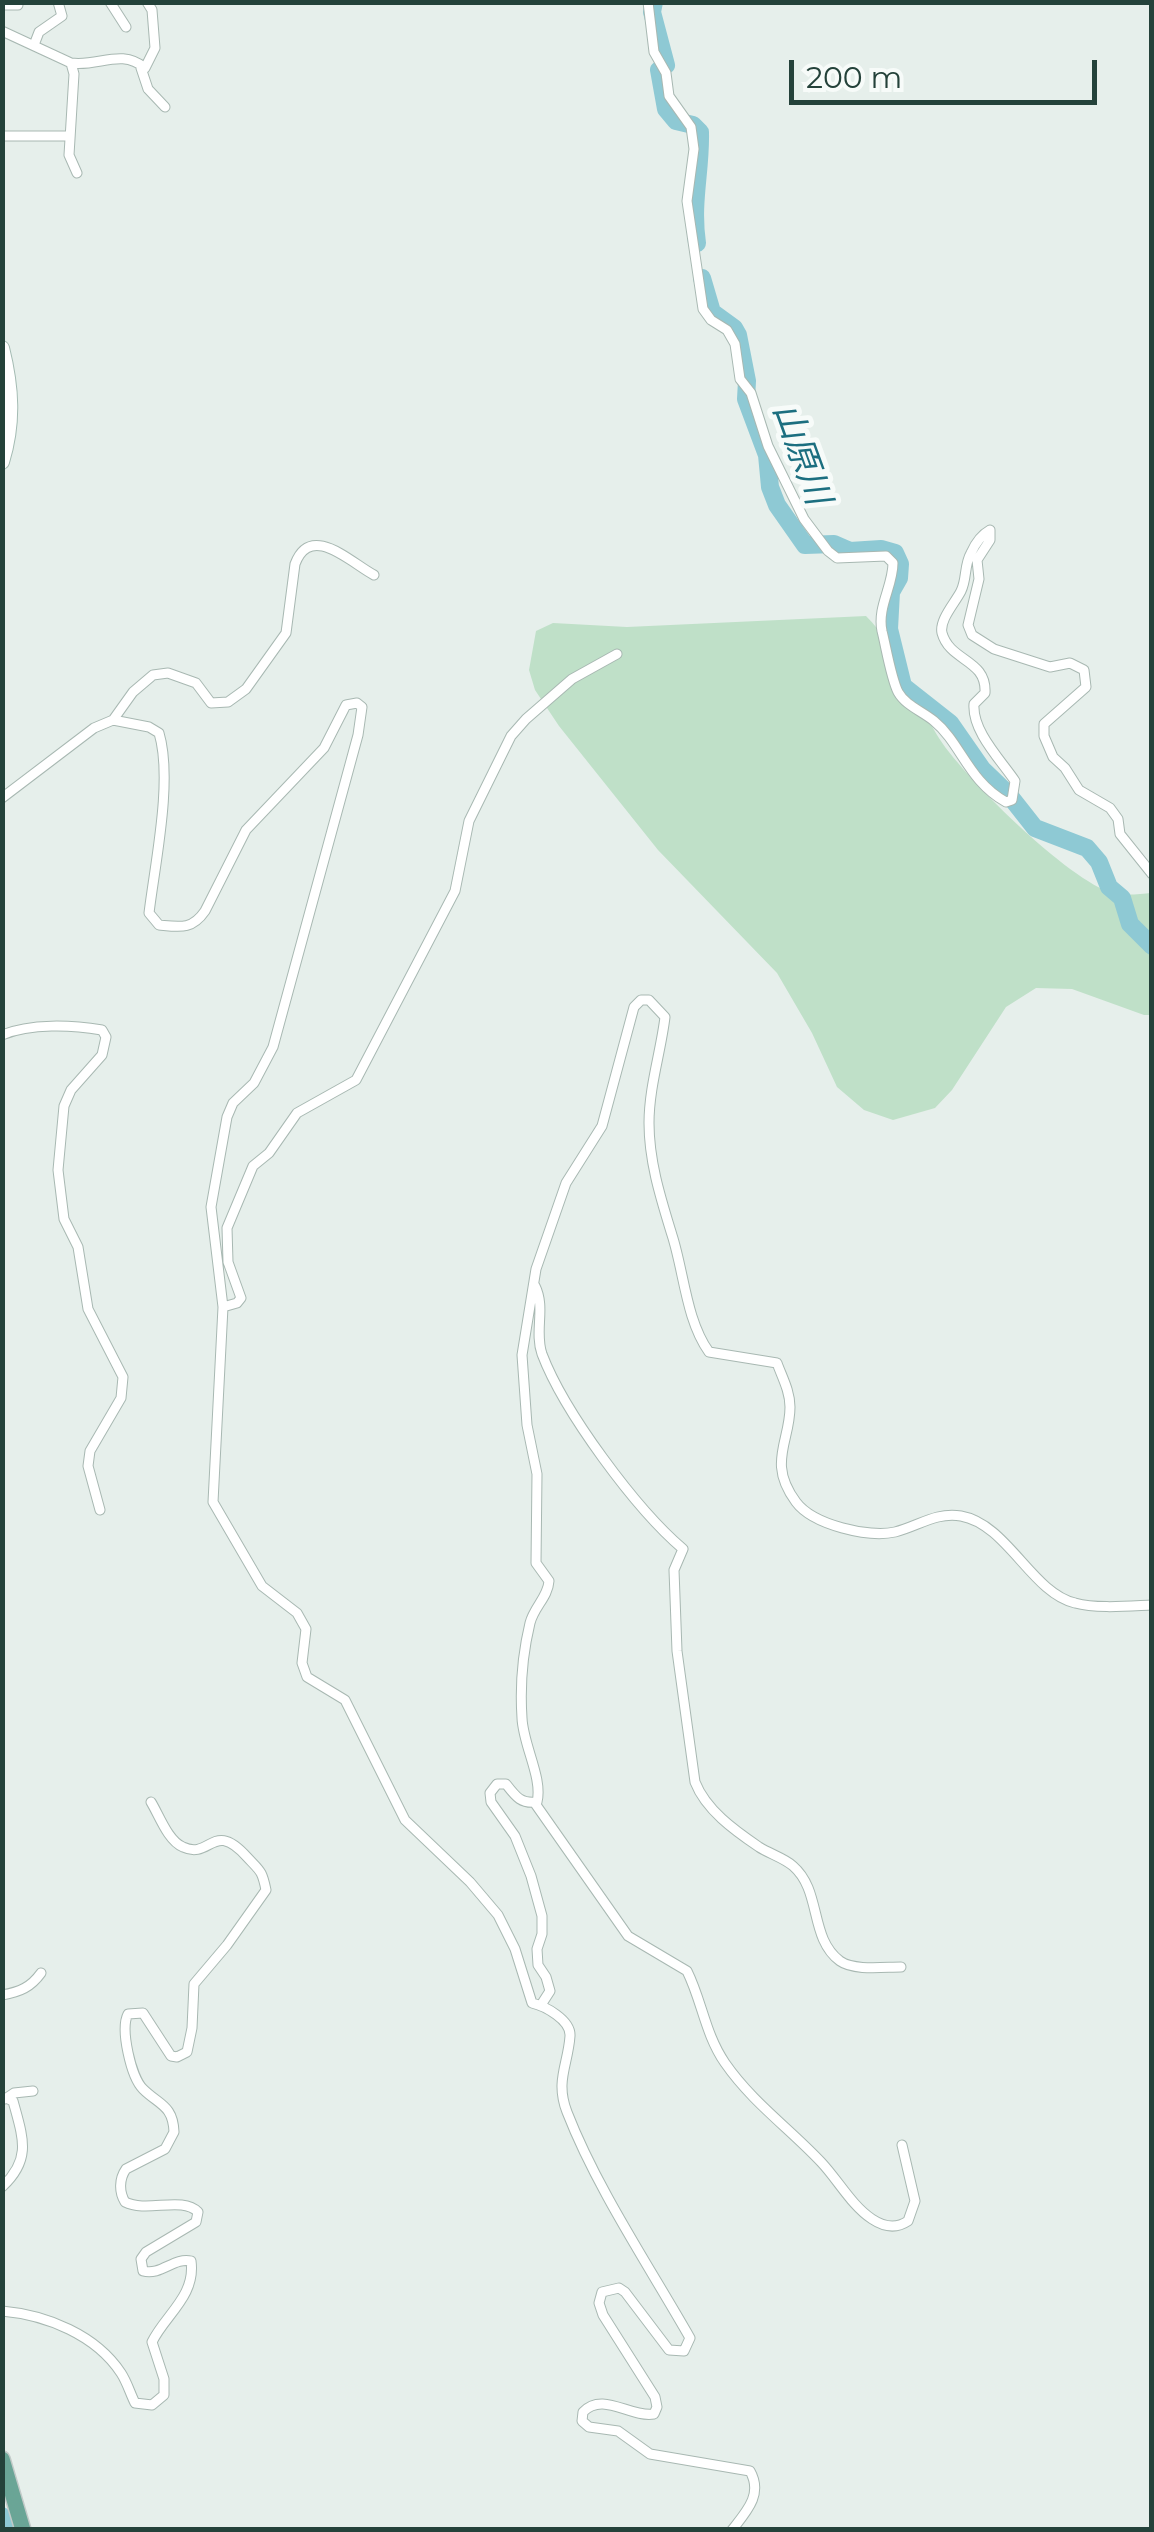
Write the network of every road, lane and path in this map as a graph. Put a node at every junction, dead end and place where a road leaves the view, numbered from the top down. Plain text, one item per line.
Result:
1 (58, 2) edge
2 (110, 2) edge
3 (147, 2) edge
4 (648, 2) edge
5 (2, 5) edge
6 (18, 5) edge
7 (126, 27) dead end
8 (2, 31) edge
9 (34, 46) junction
10 (71, 62) junction
11 (145, 68) junction
12 (165, 107) dead end
13 (2, 136) edge
14 (69, 136) junction
15 (77, 172) dead end
16 (2, 348) edge
17 (2, 462) edge
18 (374, 574) dead end
19 (617, 654) dead end
20 (113, 720) junction
21 (2, 798) edge
22 (1152, 874) edge
23 (2, 1035) edge
24 (534, 1283) junction
25 (223, 1307) junction
26 (100, 1510) dead end
27 (1152, 1605) edge
28 (150, 1802) dead end
29 (534, 1802) junction
30 (901, 1967) dead end
31 (41, 1973) dead end
32 (2, 1995) edge
33 (540, 2005) junction
34 (33, 2092) dead end
35 (4, 2099) edge
36 (902, 2144) dead end
37 (2, 2187) edge
38 (2, 2311) edge
39 (2, 2459) edge
40 (23, 2530) edge
41 (732, 2530) edge

1 - 9 street
2 - 7 street
3 - 11 street
4 - 22 street
5 - 6 street
8 - 9 street
9 - 10 street
10 - 11 street
10 - 14 street
11 - 12 street
13 - 14 street
14 - 15 street
16 - 17 street
18 - 20 street
19 - 25 street
20 - 21 street
20 - 25 street
23 - 26 street
24 - 27 street
24 - 29 street
24 - 30 street
25 - 33 street
28 - 38 street
29 - 33 street
29 - 36 street
31 - 32 street
33 - 41 street
34 - 35 street
35 - 37 street
39 - 40 main road

